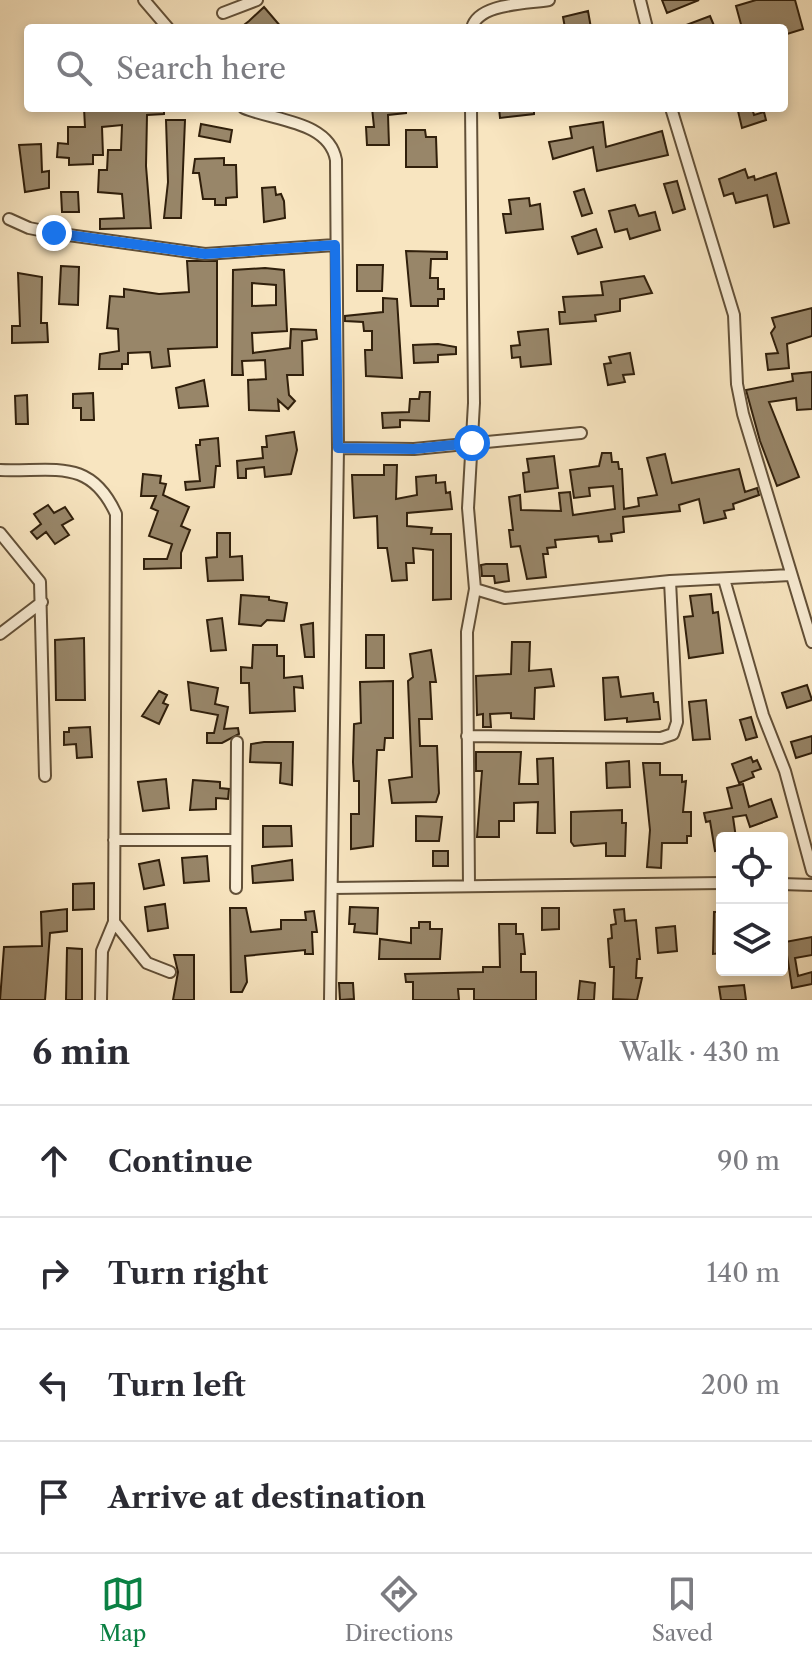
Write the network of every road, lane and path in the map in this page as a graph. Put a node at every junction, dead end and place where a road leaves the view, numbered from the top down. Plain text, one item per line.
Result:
1 (144, 0) edge
2 (257, 0) edge
3 (549, 0) edge
4 (640, 0) edge
5 (223, 13) dead end
6 (165, 24) edge
7 (473, 24) edge
8 (646, 24) edge
9 (257, 112) edge
10 (471, 112) edge
11 (672, 112) edge
12 (9, 219) dead end
13 (335, 245) junction
14 (581, 433) dead end
15 (472, 443) junction
16 (338, 448) junction
17 (0, 470) edge
18 (0, 533) edge
19 (790, 575) junction
20 (724, 579) junction
21 (670, 581) junction
22 (475, 589) junction
23 (42, 602) junction
24 (0, 634) edge
25 (812, 642) edge
26 (467, 736) junction
27 (237, 742) dead end
28 (45, 776) dead end
29 (114, 840) junction
30 (235, 840) junction
31 (812, 871) edge
32 (716, 883) edge
33 (788, 884) edge
34 (812, 885) edge
35 (469, 886) junction
36 (236, 888) dead end
37 (332, 888) junction
38 (114, 922) junction
39 (170, 972) dead end
40 (101, 1000) edge
41 (330, 1000) edge

1 - 6 street
2 - 5 street
3 - 7 street
4 - 8 street
9 - 13 street
10 - 15 street
11 - 19 street
12 - 13 street
13 - 16 street
14 - 15 street
15 - 16 street
15 - 22 street
16 - 37 street
17 - 29 street
18 - 23 street
19 - 20 street
19 - 25 street
20 - 21 street
20 - 31 street
21 - 22 street
21 - 26 street
22 - 26 street
23 - 24 street
23 - 28 street
26 - 35 street
27 - 30 street
29 - 30 street
29 - 38 street
30 - 36 street
32 - 35 street
33 - 34 street
35 - 37 street
37 - 41 street
38 - 39 street
38 - 40 street

